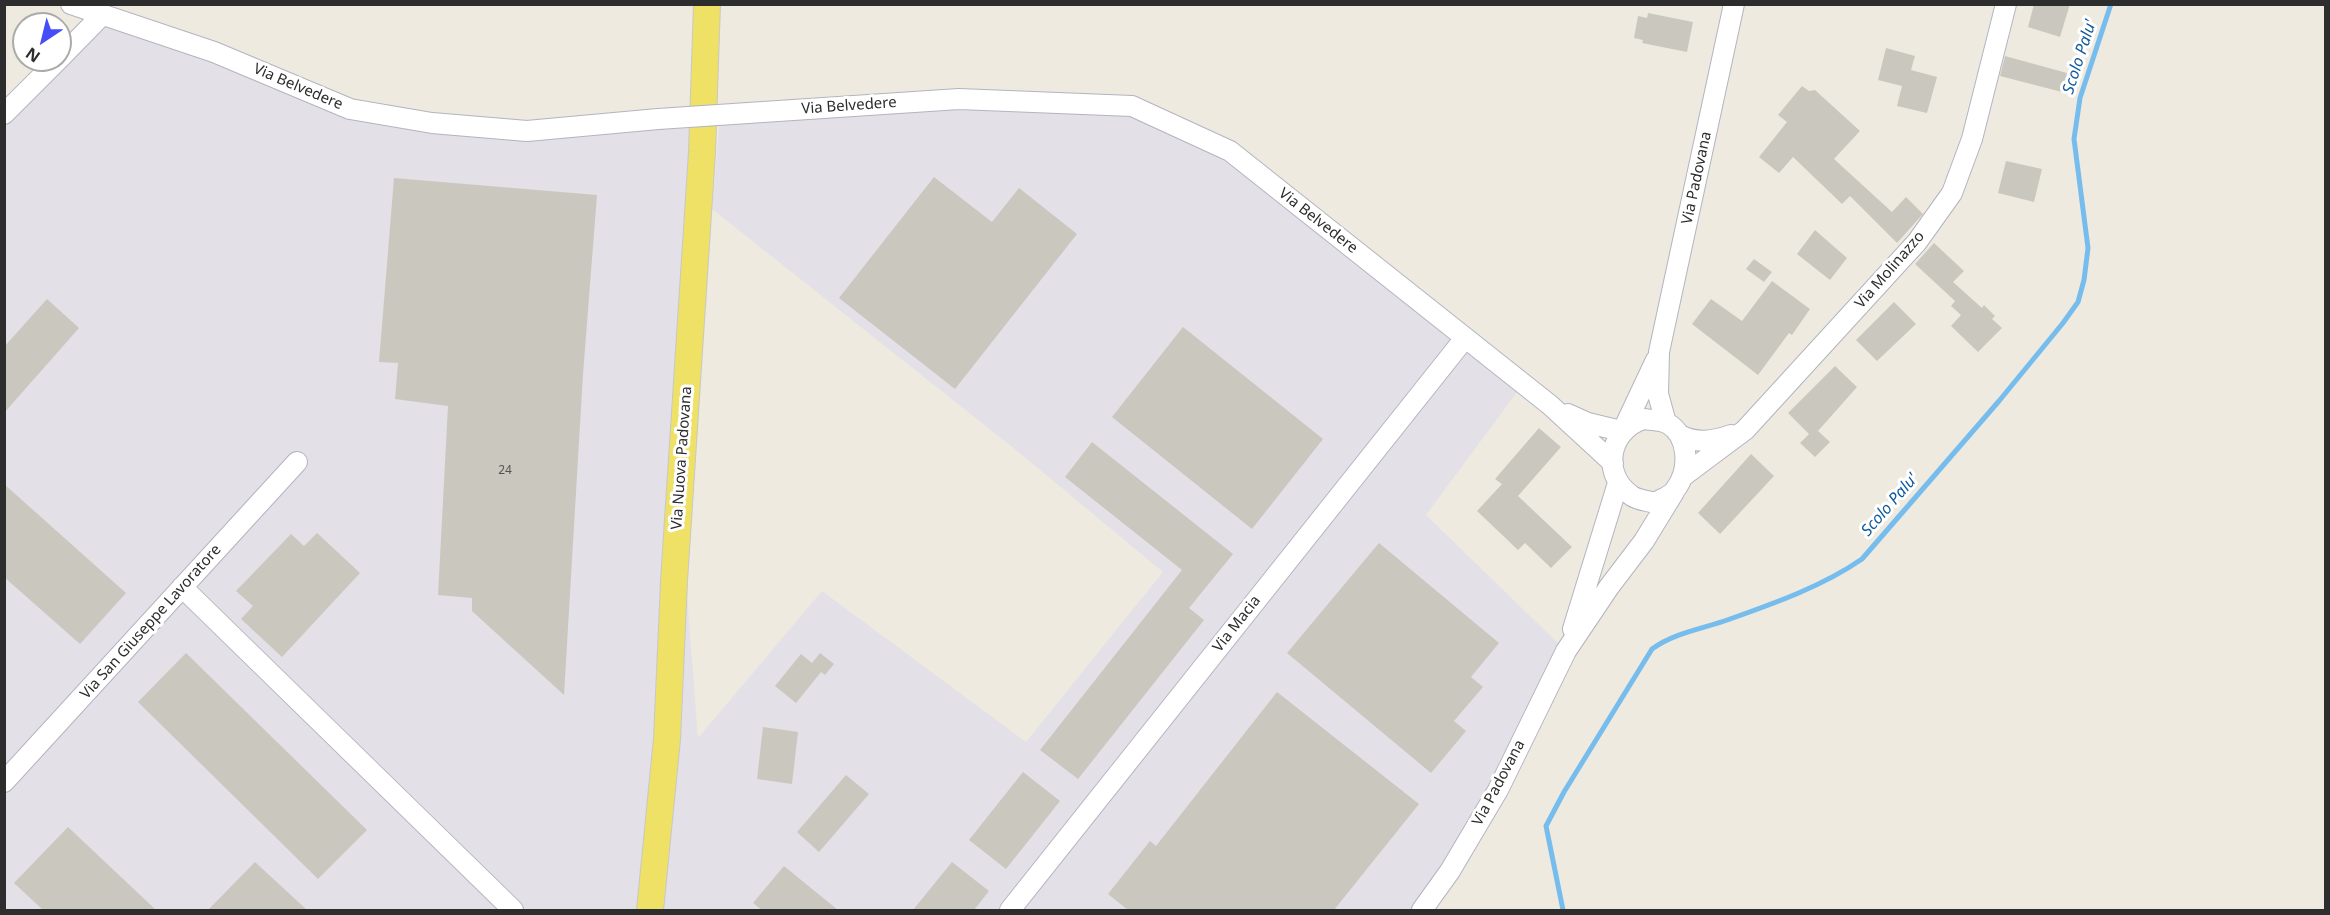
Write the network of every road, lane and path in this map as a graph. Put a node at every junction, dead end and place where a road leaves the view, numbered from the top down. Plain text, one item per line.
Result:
1 (71, 4) edge
2 (707, 4) edge
3 (1734, 4) edge
4 (2006, 4) edge
5 (103, 14) junction
6 (72, 46) edge
7 (46, 72) edge
8 (4, 114) edge
9 (1465, 338) junction
10 (1659, 352) junction
11 (1550, 405) junction
12 (1673, 429) junction
13 (1745, 430) junction
14 (1622, 431) junction
15 (297, 462) dead end
16 (1613, 463) junction
17 (1618, 483) junction
18 (1678, 485) junction
19 (182, 587) junction
20 (1566, 651) junction
21 (4, 782) edge
22 (513, 910) edge
23 (650, 910) edge
24 (1010, 910) edge
25 (1422, 910) edge

1 - 5 street, Via Belvedere
2 - 23 main road, Via Nuova Padovana
3 - 10 street, Via Padovana
4 - 13 street, Via Molinazzo
5 - 6 street
5 - 9 street, Via Belvedere, bridge
7 - 8 street
9 - 11 street, Via Belvedere
9 - 24 street, Via Macia
10 - 12 street, Via Padovana
10 - 14 street, Via Padovana
11 - 14 street, Via Belvedere
11 - 16 street, Via Belvedere
12 - 13 street
12 - 14 street
12 - 18 street, Via Padovana
13 - 18 street, Via Molinazzo
14 - 16 street, Via Padovana
15 - 19 street, Via San Giuseppe Lavoratore
16 - 17 street, Via Padovana
17 - 18 street
17 - 20 street, Via Padovana
18 - 20 street, Via Padovana
19 - 21 street, Via San Giuseppe Lavoratore
19 - 22 street
20 - 25 street, Via Padovana

